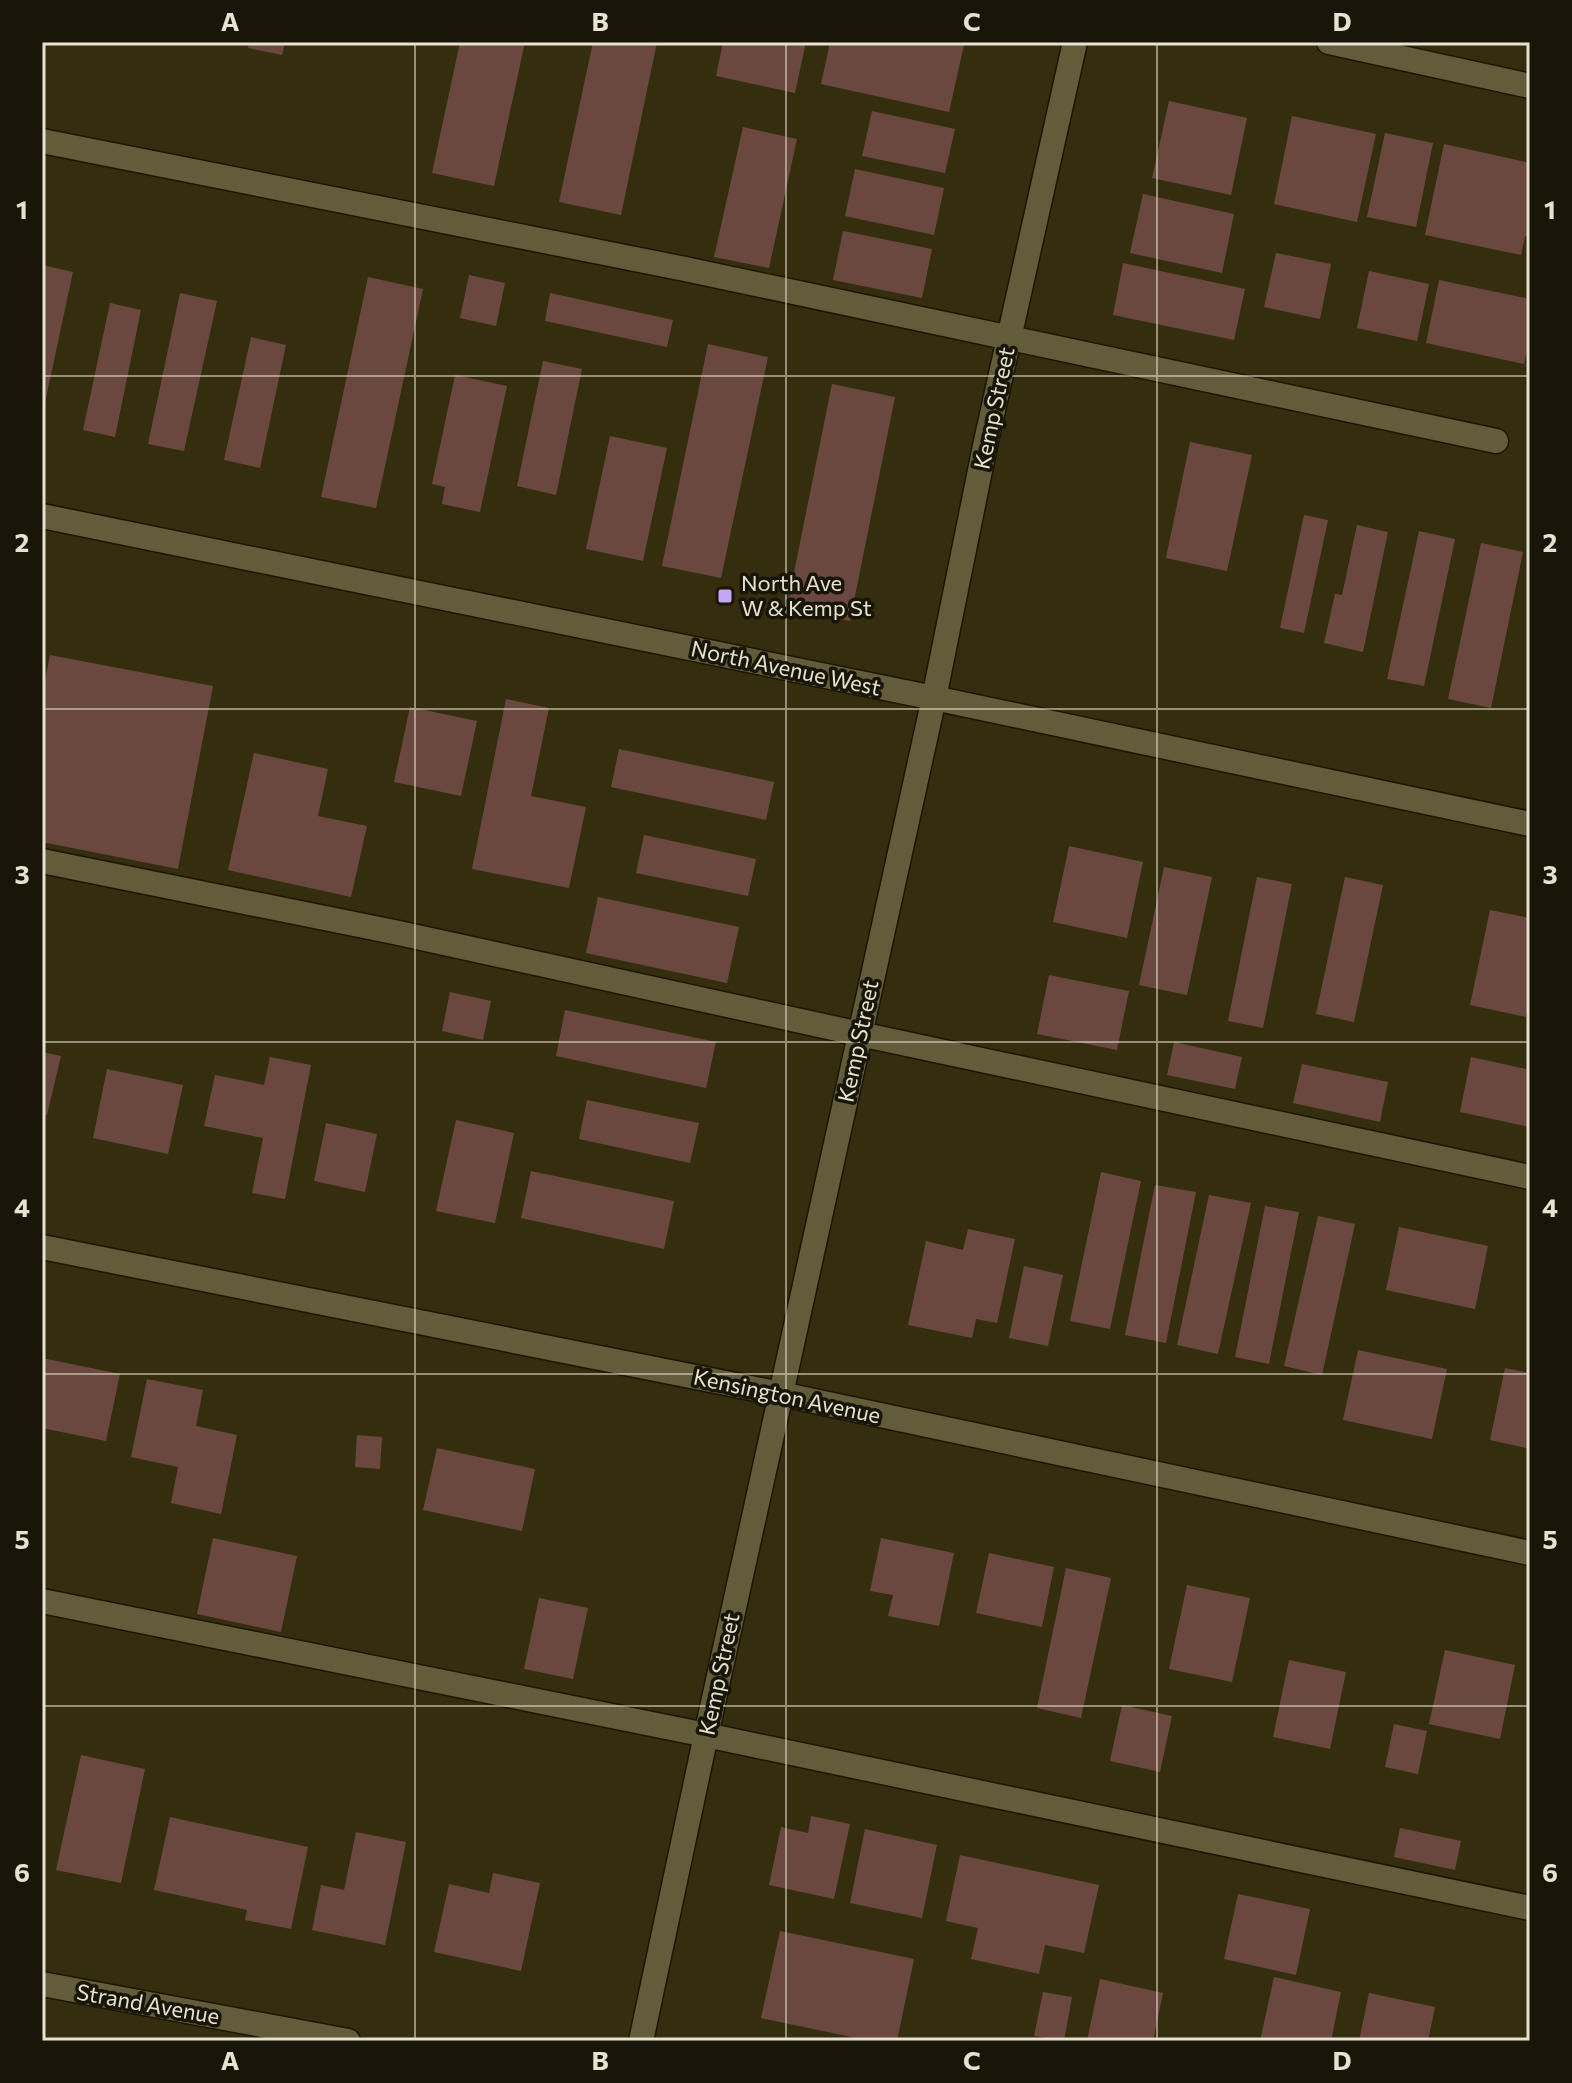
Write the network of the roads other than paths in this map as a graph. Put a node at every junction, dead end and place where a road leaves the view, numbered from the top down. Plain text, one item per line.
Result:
1 (1075, 42) edge
2 (1329, 42) edge
3 (1530, 86) edge
4 (42, 141) edge
5 (1009, 338) junction
6 (1496, 441) dead end
7 (42, 516) edge
8 (934, 698) junction
9 (1530, 824) edge
10 (42, 861) edge
11 (860, 1034) junction
12 (1530, 1177) edge
13 (42, 1247) edge
14 (781, 1394) junction
15 (1530, 1553) edge
16 (42, 1601) edge
17 (706, 1735) junction
18 (1530, 1908) edge
19 (42, 1984) edge
20 (348, 2041) edge
21 (641, 2041) edge

1 - 5 street, Kemp Street
2 - 3 street
4 - 5 street
5 - 6 street
5 - 8 street, Kemp Street
7 - 8 street, North Avenue West
8 - 9 street, North Avenue West
8 - 11 street, Kemp Street
10 - 11 street
11 - 12 street
11 - 14 street, Kemp Street
13 - 14 street, Kensington Avenue
14 - 15 street, Kensington Avenue
14 - 17 street, Kemp Street
16 - 17 street
17 - 18 street
17 - 21 street, Kemp Street
19 - 20 street, Strand Avenue

